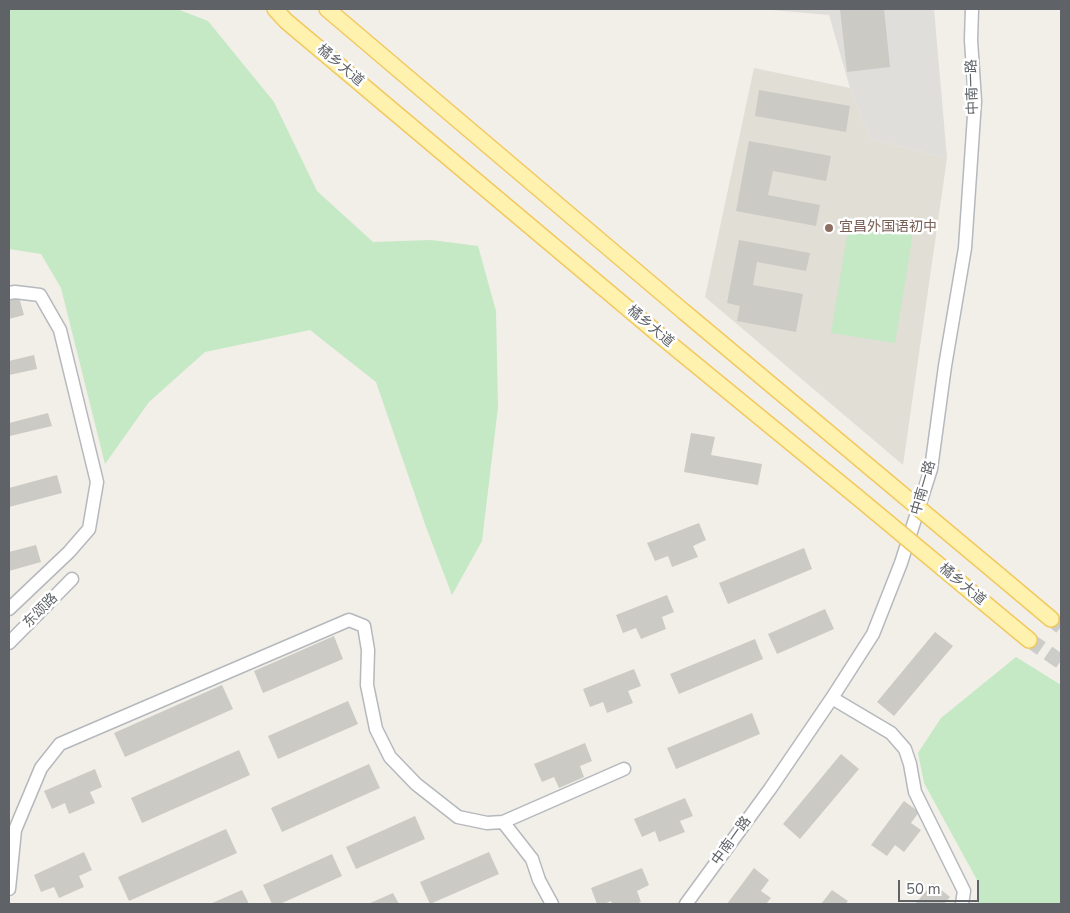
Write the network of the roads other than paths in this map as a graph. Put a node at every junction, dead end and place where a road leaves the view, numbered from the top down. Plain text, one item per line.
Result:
1 (271, 9) edge
2 (275, 9) edge
3 (327, 9) edge
4 (972, 9) edge
5 (286, 21) junction
6 (9, 293) edge
7 (72, 579) dead end
8 (9, 609) edge
9 (1050, 619) tunnel mouth
10 (1029, 640) tunnel mouth
11 (9, 643) edge
12 (832, 698) junction
13 (624, 768) dead end
14 (503, 822) junction
15 (9, 889) edge
16 (552, 904) edge
17 (686, 904) edge
18 (962, 904) edge

1 - 5 main road
2 - 5 main road, 橘乡大道
3 - 9 main road, bridge
4 - 12 street, 中南一路
5 - 10 main road, 橘乡大道, bridge
6 - 8 street
7 - 11 street, 东颂路
12 - 17 street, 中南一路
12 - 18 street
13 - 14 street
14 - 15 street
14 - 16 street

